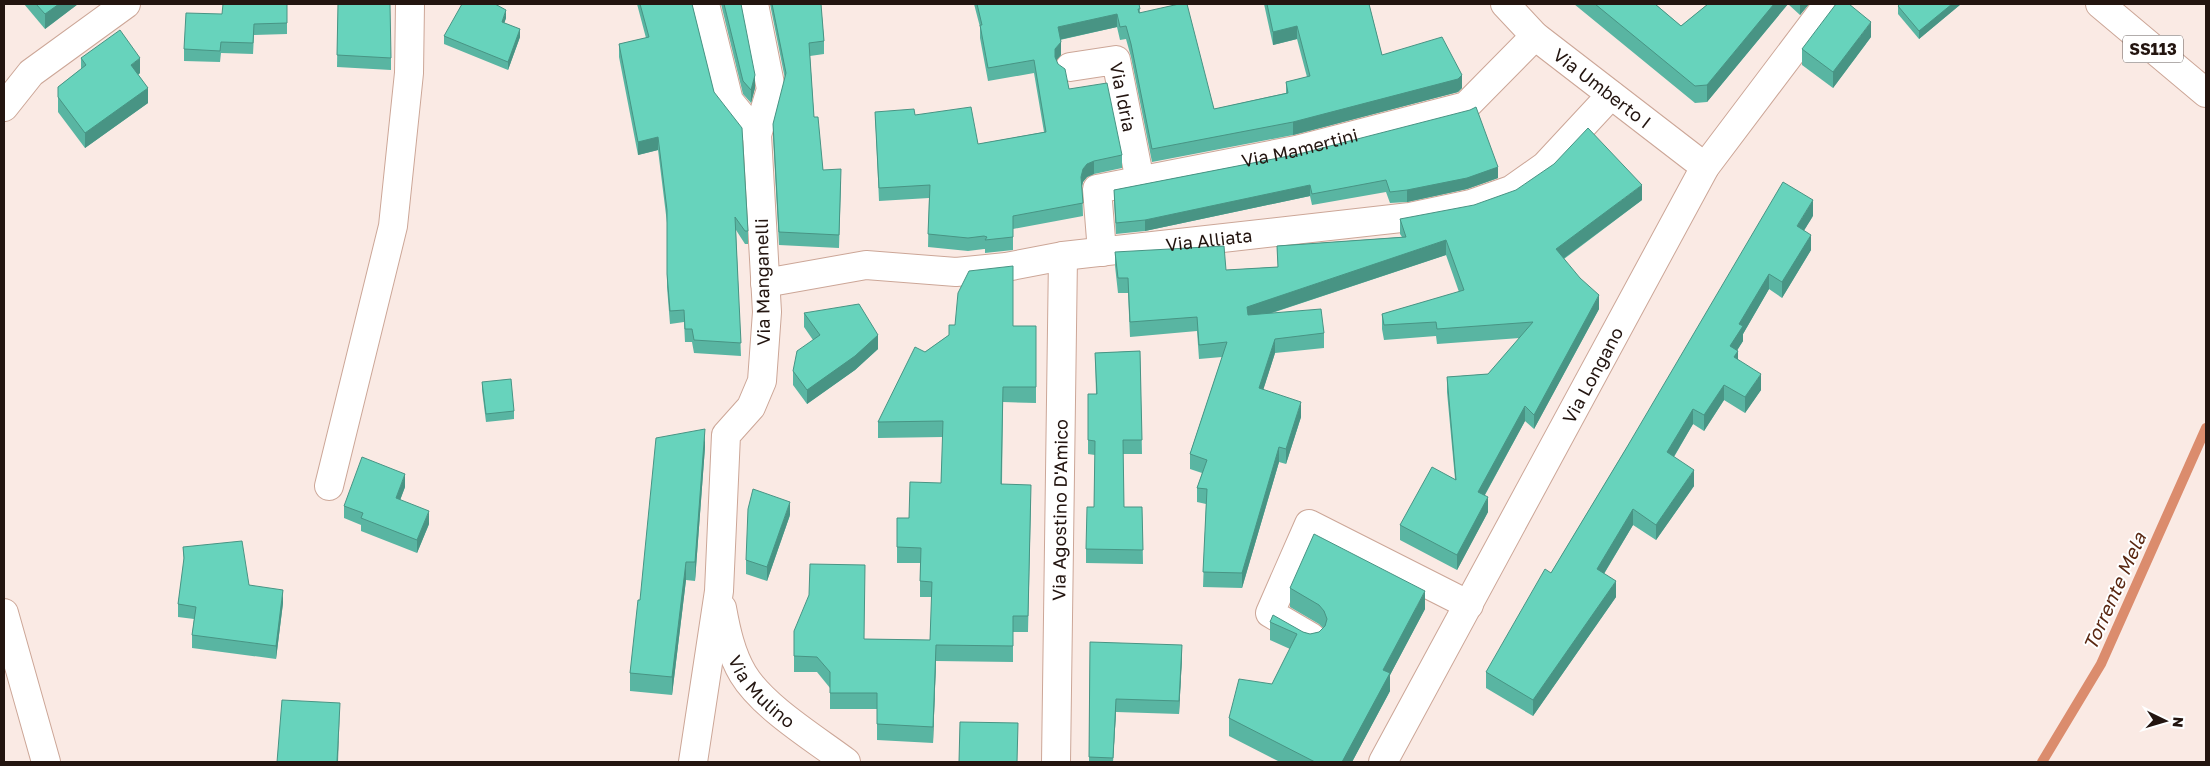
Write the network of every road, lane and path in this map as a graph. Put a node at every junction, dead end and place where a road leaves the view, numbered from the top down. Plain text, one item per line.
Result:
1 (126, 4) edge
2 (410, 4) edge
3 (704, 4) edge
4 (754, 4) edge
5 (1505, 4) edge
6 (1828, 4) edge
7 (2100, 4) edge
8 (1535, 36) junction
9 (1070, 67) dead end
10 (2206, 94) edge
11 (1611, 95) junction
12 (4, 107) edge
13 (757, 135) junction
14 (1705, 167) junction
15 (1140, 181) junction
16 (1102, 252) junction
17 (1063, 256) junction
18 (765, 283) junction
19 (329, 486) dead end
20 (718, 592) junction
21 (1469, 606) junction
22 (4, 613) edge
23 (1311, 637) edge
24 (46, 762) edge
25 (693, 762) edge
26 (846, 762) edge
27 (1056, 762) edge
28 (1382, 762) edge

1 - 12 street
2 - 19 street
3 - 13 street
4 - 13 street
5 - 8 street, Via Umberto I
6 - 14 street, Via Longano
7 - 10 street, SS113
8 - 11 street, Via Umberto I
8 - 15 street, Via Mamertini
9 - 15 street, Via Idria
11 - 14 street, Via Umberto I
11 - 16 street, Via Alliata
13 - 18 street, Via Manganelli
14 - 21 street, Via Longano
15 - 16 street, Via Mamertini
16 - 17 street, Via Alliata
17 - 18 street, Via Alliata
17 - 27 street, Via Agostino D'Amico
18 - 20 street, Via Manganelli
20 - 25 street
20 - 26 street, Via Mulino
21 - 23 street
21 - 28 street, Via Longano
22 - 24 street

